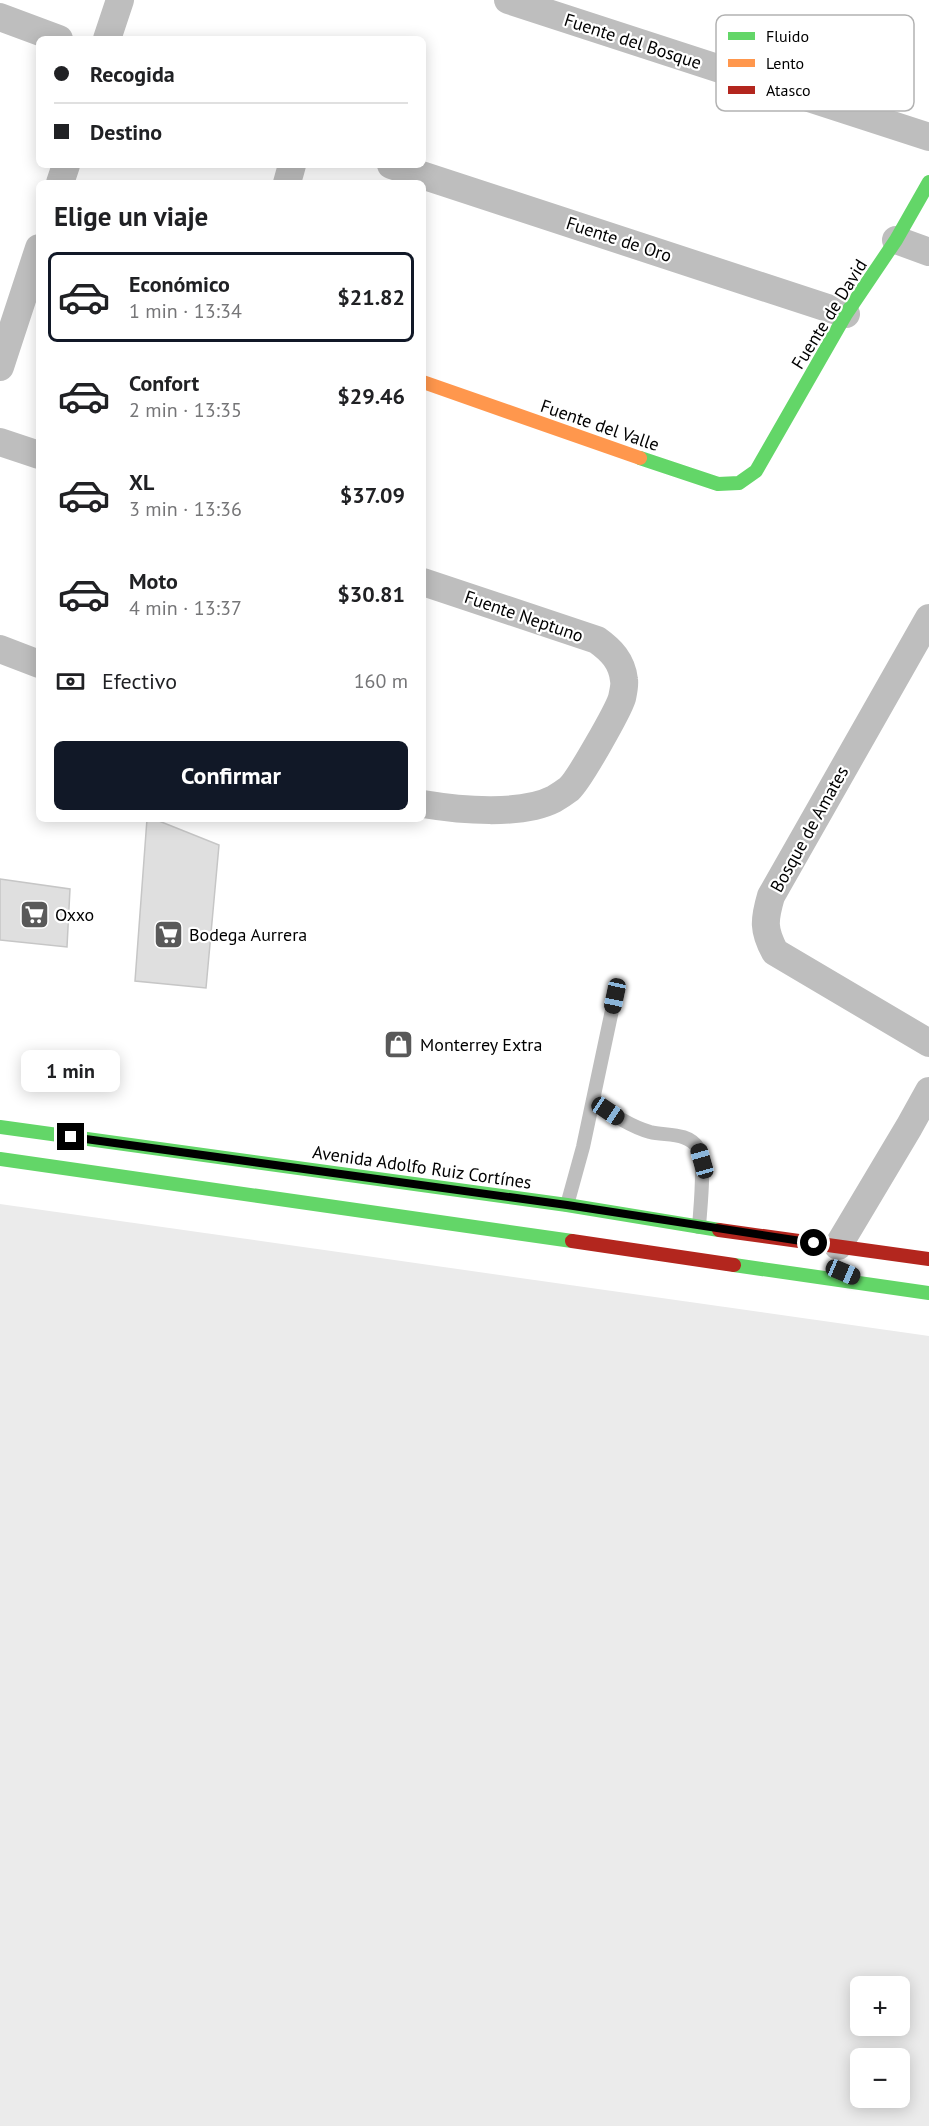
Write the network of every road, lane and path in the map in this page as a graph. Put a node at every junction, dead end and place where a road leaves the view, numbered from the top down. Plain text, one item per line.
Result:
1 (120, 0) edge
2 (508, 0) edge
3 (0, 17) edge
4 (51, 36) edge
5 (108, 36) edge
6 (716, 68) edge
7 (849, 111) edge
8 (929, 137) edge
9 (400, 168) edge
10 (929, 182) edge
11 (896, 240) junction
12 (929, 252) edge
13 (36, 257) edge
14 (846, 314) junction
15 (0, 367) edge
16 (426, 383) edge
17 (0, 442) edge
18 (36, 454) edge
19 (761, 465) joint
20 (426, 583) edge
21 (929, 618) edge
22 (0, 649) edge
23 (36, 663) edge
24 (426, 804) edge
25 (615, 996) dead end
26 (929, 1043) edge
27 (929, 1091) edge
28 (593, 1101) junction
29 (0, 1127) edge
30 (919, 1129) edge
31 (0, 1160) edge
32 (567, 1205) junction
33 (699, 1227) junction
34 (835, 1257) junction
35 (929, 1259) edge
36 (890, 1287) junction
37 (929, 1293) edge

1 - 5 street
2 - 6 street, Fuente del Bosque
3 - 4 street
7 - 8 street, Fuente del Bosque
9 - 14 street, Fuente de Oro
10 - 11 main road, Fuente de David
11 - 12 street
11 - 14 main road, Fuente de David
13 - 15 street
14 - 19 main road, Fuente de David
16 - 19 main road, Fuente del Valle
17 - 18 street
20 - 24 street, Fuente Neptuno
21 - 26 street, Bosque de Amates
22 - 23 street
25 - 28 lane
27 - 30 street
28 - 32 lane
28 - 33 lane
29 - 32 main road, Avenida Adolfo Ruiz Cortínes
30 - 34 street
31 - 36 main road
32 - 33 main road, Avenida Adolfo Ruiz Cortínes
33 - 34 main road, Avenida Adolfo Ruiz Cortínes
34 - 35 main road, Avenida Adolfo Ruiz Cortínes
34 - 36 main road
36 - 37 main road

